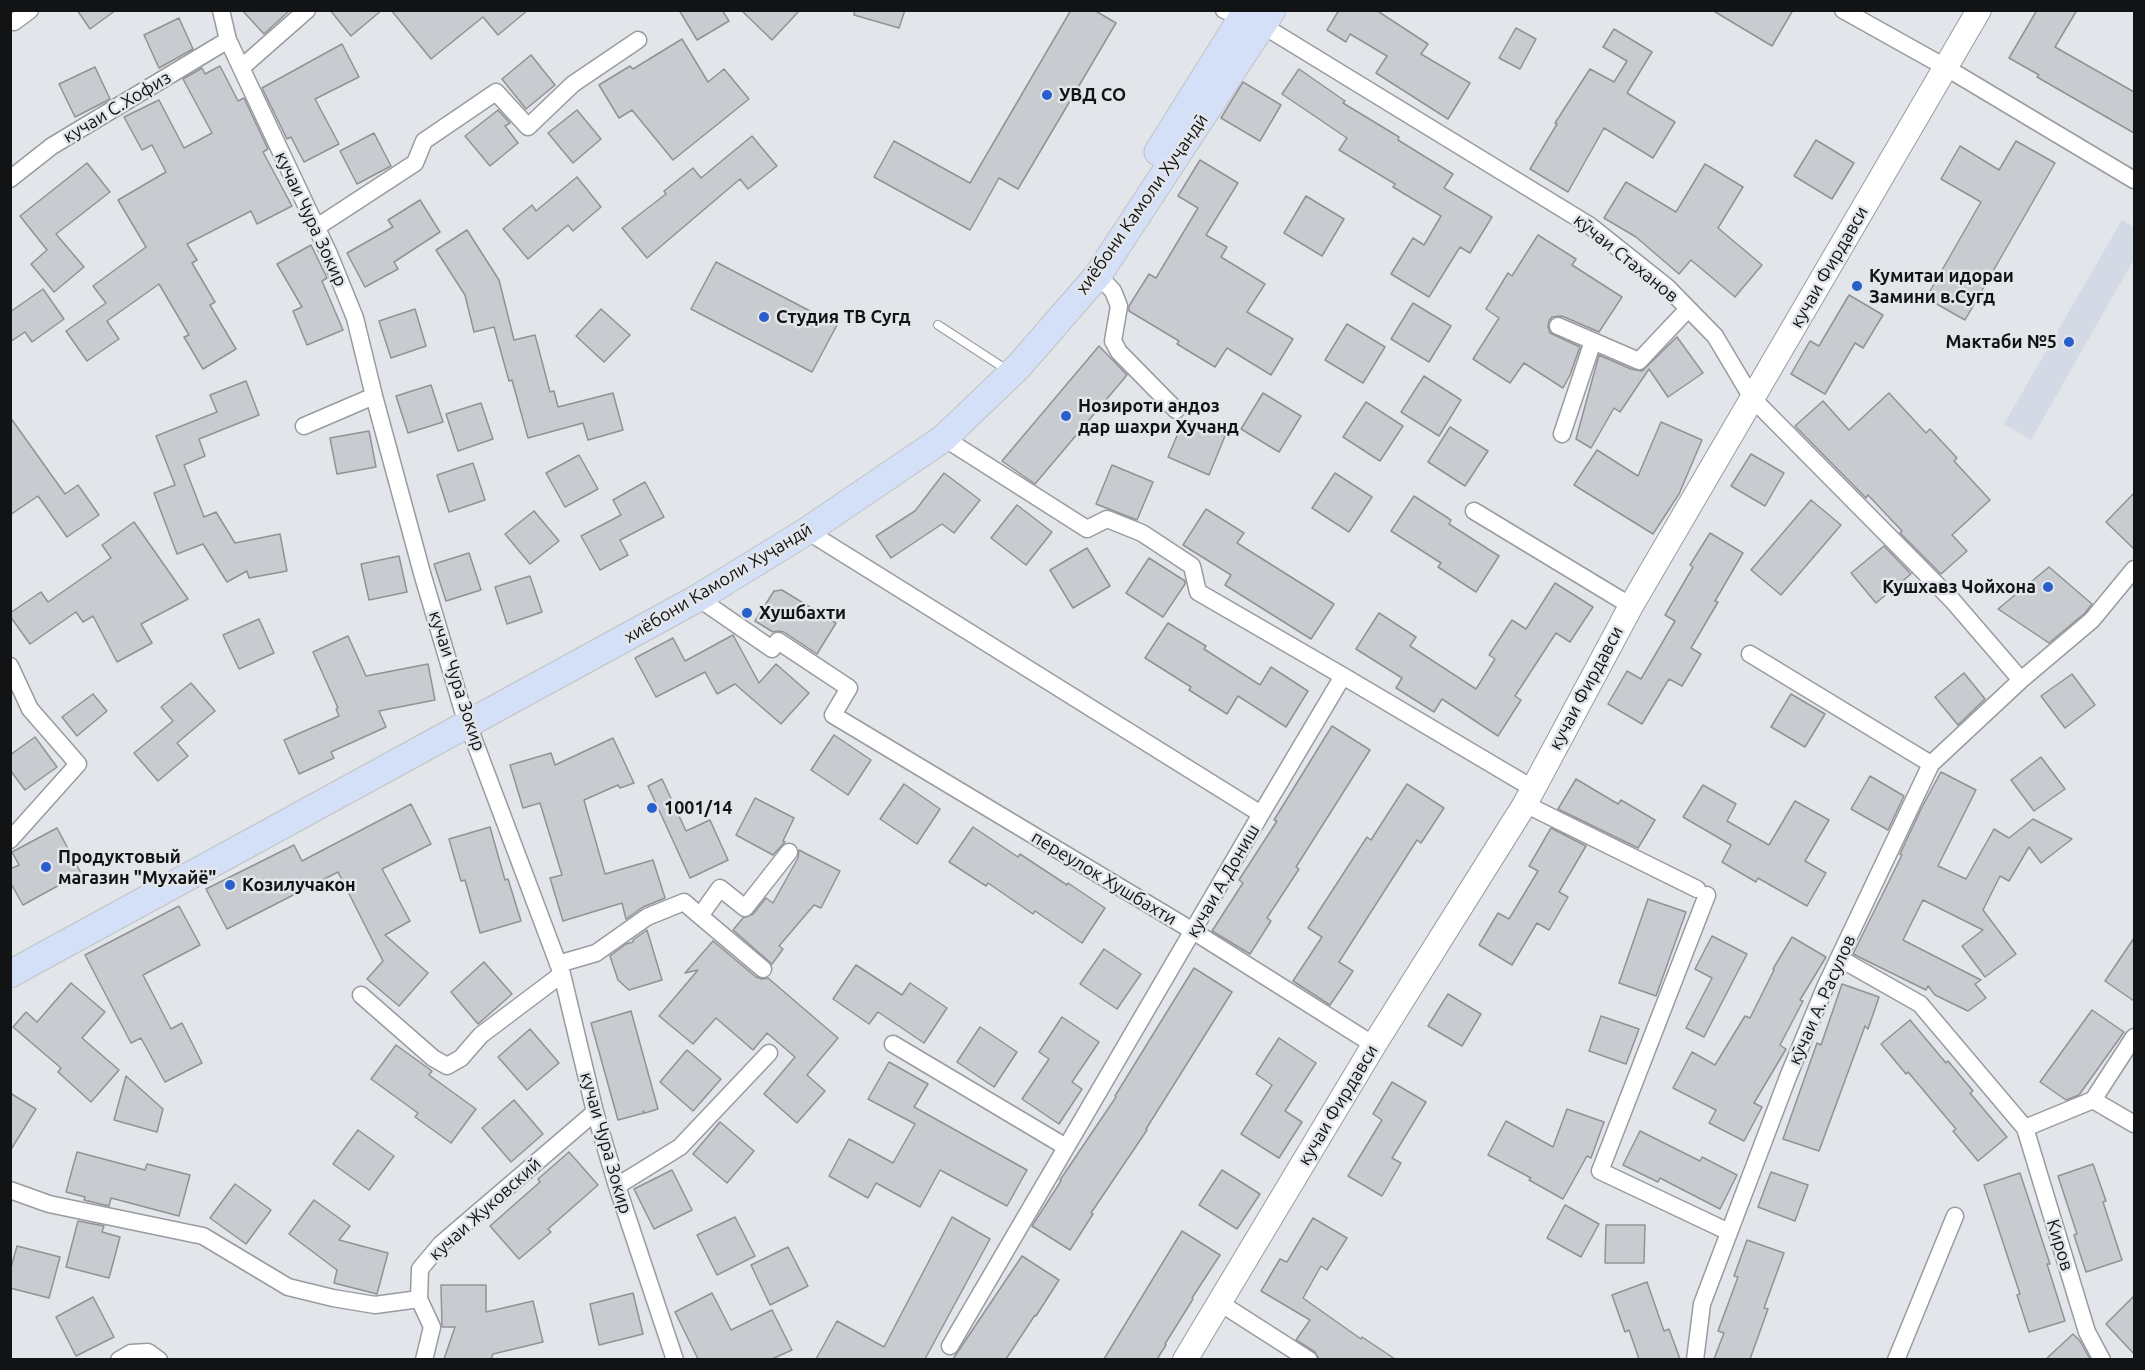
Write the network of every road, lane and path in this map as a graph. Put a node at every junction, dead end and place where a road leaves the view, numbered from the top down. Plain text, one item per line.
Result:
1 (30, 10) edge
2 (221, 10) edge
3 (307, 10) edge
4 (1843, 10) edge
5 (1979, 10) edge
6 (1250, 15) edge
7 (14, 22) dead end
8 (228, 40) junction
9 (638, 40) dead end
10 (1945, 67) junction
11 (241, 68) junction
12 (10, 179) edge
13 (2134, 180) edge
14 (317, 227) junction
15 (1098, 275) junction
16 (1688, 309) junction
17 (938, 326) dead end
18 (1558, 326) dead end
19 (1593, 341) junction
20 (1001, 366) junction
21 (374, 396) junction
22 (1752, 398) junction
23 (1176, 410) dead end
24 (304, 426) dead end
25 (1562, 434) dead end
26 (944, 438) junction
27 (1473, 510) dead end
28 (807, 531) junction
29 (2134, 569) edge
30 (698, 598) junction
31 (1631, 606) junction
32 (1750, 654) dead end
33 (10, 666) edge
34 (1343, 676) junction
35 (2021, 680) junction
36 (466, 718) junction
37 (1931, 764) junction
38 (1529, 796) junction
39 (1261, 814) junction
40 (10, 840) edge
41 (789, 852) dead end
42 (700, 916) junction
43 (1193, 932) junction
44 (10, 958) edge
45 (1839, 958) junction
46 (560, 969) junction
47 (763, 969) dead end
48 (10, 974) edge
49 (361, 995) dead end
50 (2134, 1037) edge
51 (893, 1044) dead end
52 (1374, 1045) junction
53 (769, 1053) dead end
54 (2093, 1100) junction
55 (595, 1112) junction
56 (2134, 1124) edge
57 (2025, 1128) junction
58 (1066, 1147) junction
59 (617, 1186) junction
60 (10, 1190) edge
61 (1956, 1216) dead end
62 (1729, 1232) junction
63 (419, 1299) junction
64 (1220, 1303) junction
65 (950, 1346) dead end
66 (119, 1359) edge
67 (159, 1359) edge
68 (424, 1359) edge
69 (675, 1359) edge
70 (1185, 1359) edge
71 (1309, 1359) edge
72 (1695, 1359) edge
73 (1896, 1359) edge
74 (2102, 1359) edge

1 - 7 street
2 - 8 street, кучаи Чура Зокир
3 - 11 street
4 - 10 street
5 - 10 street, кучаи Фирдавси
6 - 15 main road, хиёбони Камоли Хуҷандӣ
6 - 16 street, кӯчаи Стаханов
6 - 20 main road, хиёбони Камоли Хуҷандӣ
8 - 11 street, кучаи Чура Зокир
8 - 12 street, кучаи С.Хофиз
9 - 14 street
10 - 13 street
10 - 22 street, кучаи Фирдавси
11 - 14 street, кучаи Чура Зокир
14 - 21 street, кучаи Чура Зокир
15 - 23 street
15 - 26 main road, хиёбони Камоли Хуҷандӣ
16 - 19 street
16 - 22 street, кӯчаи Стаханов
17 - 20 lane
18 - 19 street
19 - 25 street
20 - 36 main road, хиёбони Камоли Хуҷандӣ
21 - 24 street
21 - 36 street, кучаи Чура Зокир
22 - 31 street, кучаи Фирдавси
22 - 35 street, кӯчаи Стаханов
26 - 28 main road, хиёбони Камоли Хуҷандӣ
26 - 34 street
27 - 31 street
28 - 30 main road, хиёбони Камоли Хуҷандӣ
28 - 39 street, кучаи А.Дониш
29 - 35 street, кӯчаи А. Расулов
30 - 36 main road, хиёбони Камоли Хуҷандӣ
30 - 43 street, переулок Хушбахти
31 - 38 street, кучаи Фирдавси
32 - 37 street
33 - 40 street
34 - 38 street
34 - 39 street
35 - 37 street, кӯчаи А. Расулов
36 - 44 main road, хиёбони Камоли Хуҷандӣ
36 - 46 street, кучаи Чура Зокир
36 - 48 main road, хиёбони Камоли Хуҷандӣ
37 - 45 street, кӯчаи А. Расулов
38 - 52 street, кучаи Фирдавси
38 - 62 street
39 - 43 street, кучаи А.Дониш
41 - 42 street
42 - 46 street
42 - 47 street
43 - 52 street, переулок Хушбахти
43 - 58 street, кучаи А.Дониш
45 - 57 street
45 - 62 street, кӯчаи А. Расулов
46 - 49 street
46 - 55 street, кучаи Чура Зокир
50 - 54 street
51 - 58 street
52 - 64 street, кучаи Фирдавси
53 - 59 street
54 - 56 street
54 - 57 street
55 - 59 street, кучаи Чура Зокир
55 - 63 street, кучаи Жуковский
57 - 74 street, Киров
58 - 65 street, кучаи А.Дониш
59 - 69 street, кучаи Чура Зокир
60 - 63 street
61 - 73 street
62 - 72 street, кӯчаи А. Расулов
63 - 68 street, кучаи Жуковский
64 - 70 street, кучаи Фирдавси
64 - 71 street
66 - 67 street

